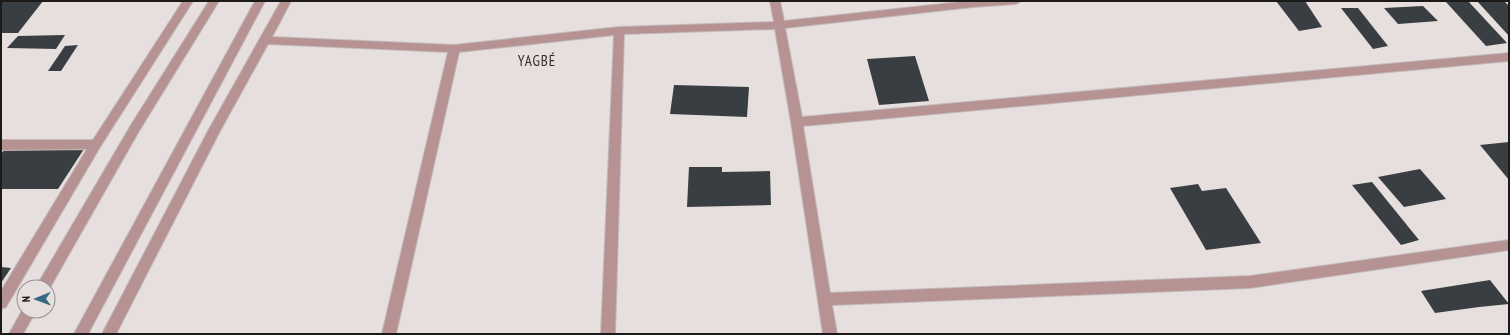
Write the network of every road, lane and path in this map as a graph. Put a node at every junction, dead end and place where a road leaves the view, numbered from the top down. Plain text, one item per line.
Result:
1 (188, 1) edge
2 (214, 1) edge
3 (260, 1) edge
4 (286, 1) edge
5 (775, 1) edge
6 (1016, 1) edge
7 (973, 2) edge
8 (779, 25) junction
9 (619, 31) junction
10 (264, 40) junction
11 (454, 49) junction
12 (1509, 57) edge
13 (796, 122) junction
14 (96, 144) junction
15 (1, 145) edge
16 (1509, 245) edge
17 (48, 279) edge
18 (824, 299) junction
19 (1, 303) edge
20 (24, 319) edge
21 (16, 334) edge
22 (81, 334) edge
23 (109, 334) edge
24 (389, 334) edge
25 (608, 334) edge
26 (830, 334) edge

1 - 14 street
2 - 17 street
3 - 22 street
4 - 10 street
5 - 8 street
6 - 7 street
7 - 8 street
8 - 9 street
8 - 13 street
9 - 11 street
9 - 25 street
10 - 11 street
10 - 23 street
11 - 24 street
12 - 13 street
13 - 18 street
14 - 15 street
14 - 19 street
16 - 18 street
18 - 26 street
20 - 21 street

